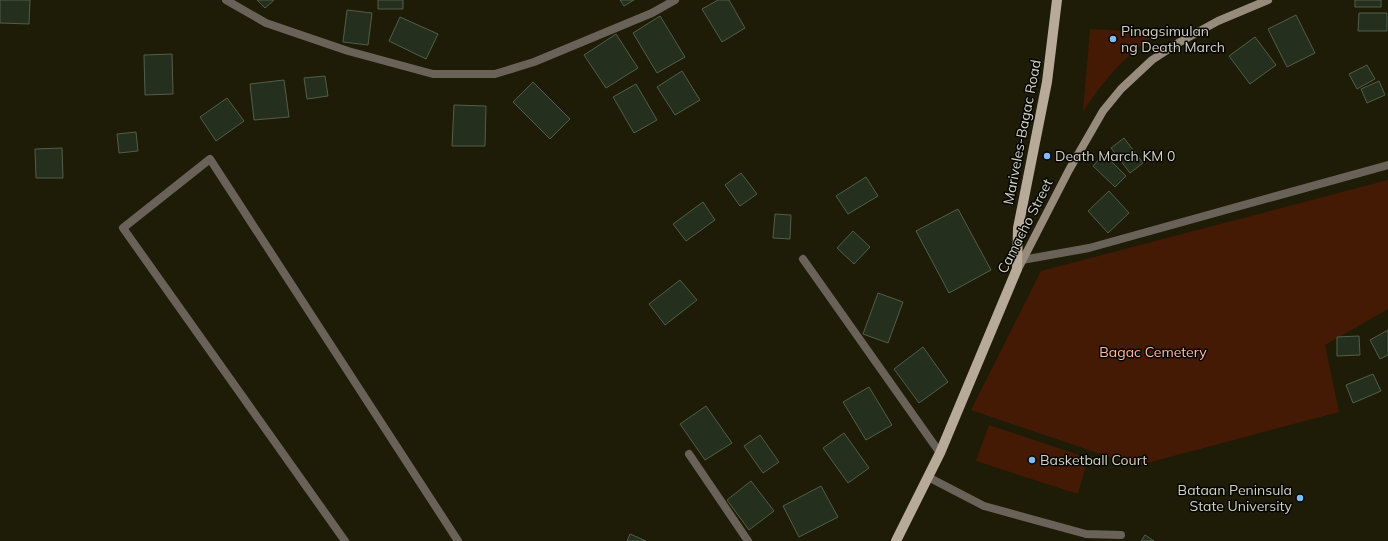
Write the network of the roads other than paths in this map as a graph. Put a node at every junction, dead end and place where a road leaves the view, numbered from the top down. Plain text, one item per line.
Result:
1 (226, 0) edge
2 (675, 0) edge
3 (1057, 0) edge
4 (1268, 0) edge
5 (1388, 165) edge
6 (802, 259) dead end
7 (1020, 265) junction
8 (689, 454) dead end
9 (940, 454) junction
10 (928, 477) junction
11 (1121, 535) dead end
12 (345, 541) edge
13 (458, 541) edge
14 (748, 541) edge
15 (896, 541) edge

1 - 2 street
3 - 7 main road, Mariveles-Bagac Road
4 - 7 street, Camacho Street
5 - 7 street
6 - 9 street
7 - 9 main road, Camacho Street
8 - 14 street
9 - 10 main road, Camacho Street
10 - 11 street
10 - 15 main road, Camacho Street
12 - 13 street

